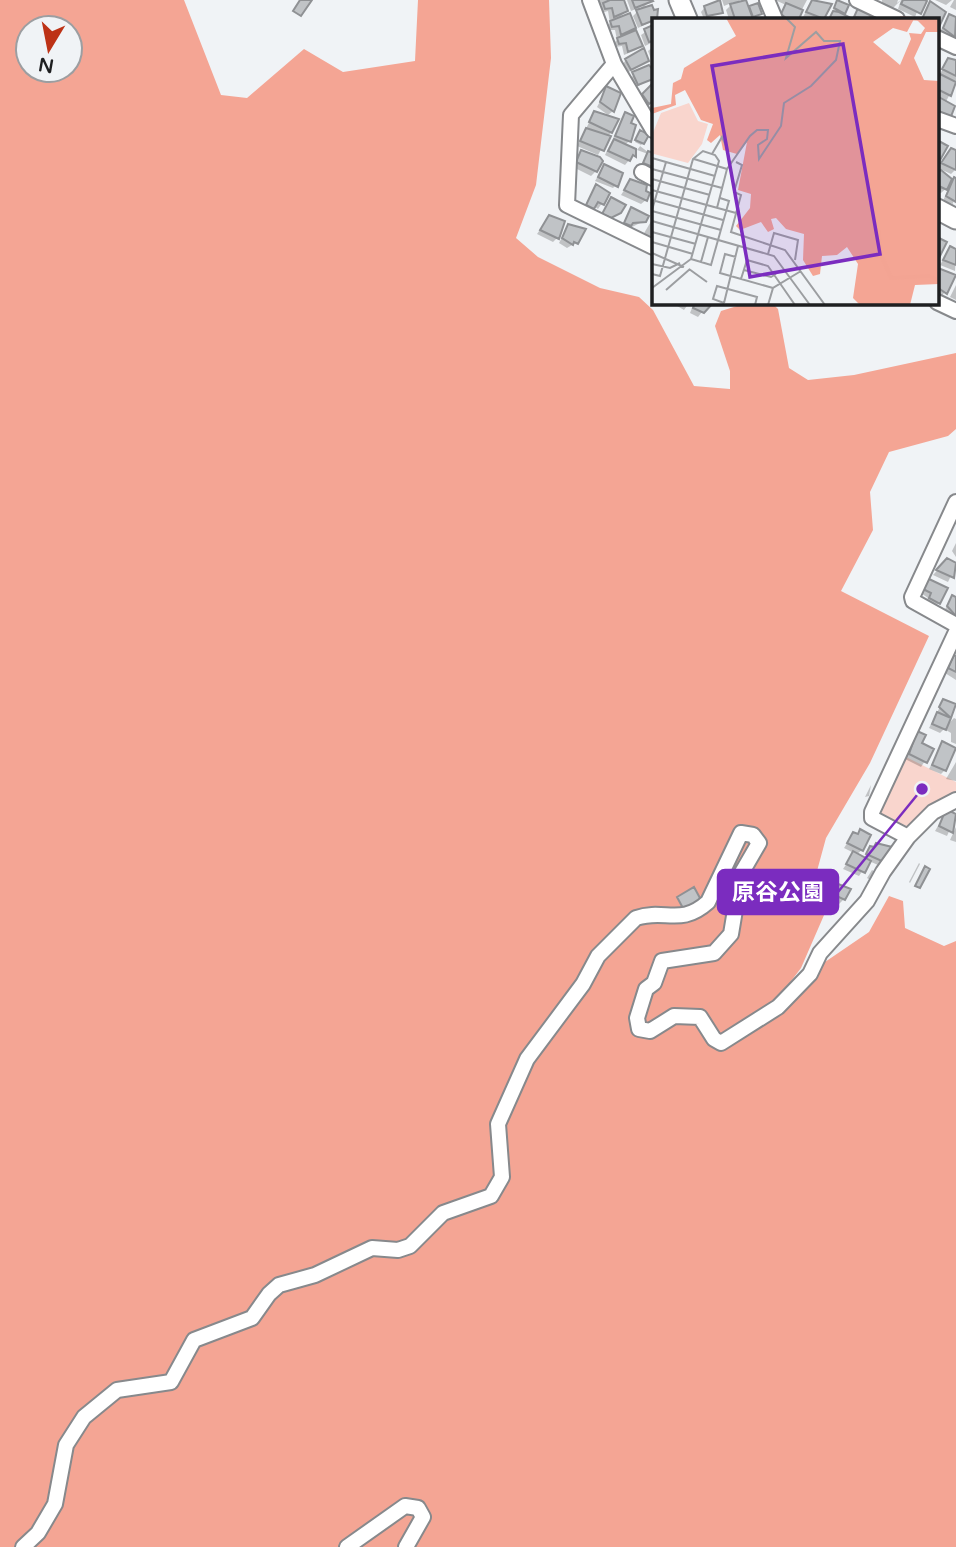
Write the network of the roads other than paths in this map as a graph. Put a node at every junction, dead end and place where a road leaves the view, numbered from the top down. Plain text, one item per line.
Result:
1 (590, 0) edge
2 (679, 0) edge
3 (766, 0) edge
4 (857, 0) edge
5 (687, 18) edge
6 (775, 18) edge
7 (895, 18) edge
8 (939, 39) edge
9 (956, 47) edge
10 (614, 64) junction
11 (939, 120) edge
12 (956, 127) edge
13 (652, 128) edge
14 (939, 210) edge
15 (956, 219) edge
16 (652, 247) edge
17 (939, 303) edge
18 (956, 311) edge
19 (956, 502) edge
20 (956, 625) edge
21 (956, 632) edge
22 (956, 800) edge
23 (908, 837) junction
24 (23, 1547) edge
25 (347, 1547) edge
26 (406, 1547) edge

1 - 10 street
2 - 5 street
3 - 6 street
4 - 7 street
8 - 9 street
10 - 13 street
10 - 16 street
11 - 12 street
14 - 15 street
17 - 18 street
19 - 20 street
21 - 23 street
22 - 23 street
23 - 24 street
25 - 26 street

